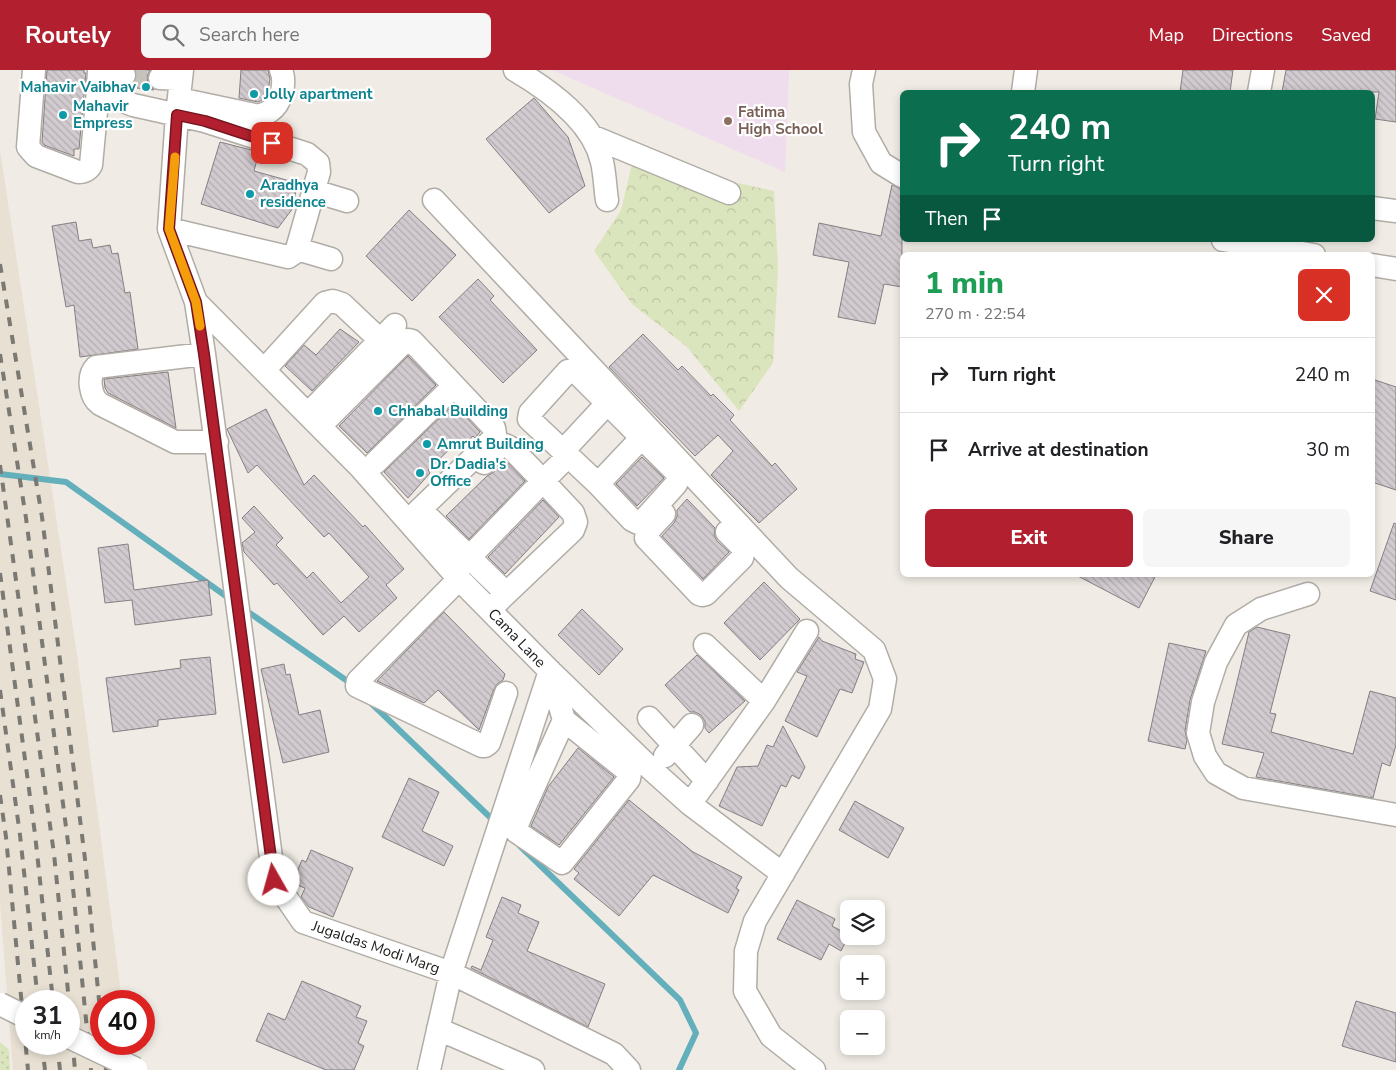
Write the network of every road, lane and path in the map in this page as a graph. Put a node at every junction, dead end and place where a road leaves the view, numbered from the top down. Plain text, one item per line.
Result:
1 (34, 70) edge
2 (281, 70) edge
3 (515, 70) edge
4 (864, 70) edge
5 (1026, 70) edge
6 (1263, 70) edge
7 (124, 75) dead end
8 (99, 78) edge
9 (172, 84) edge
10 (1023, 90) edge
11 (1259, 90) edge
12 (591, 136) junction
13 (900, 175) edge
14 (314, 191) junction
15 (729, 193) dead end
16 (434, 200) dead end
17 (607, 200) dead end
18 (347, 201) dead end
19 (1375, 208) edge
20 (1396, 210) edge
21 (169, 229) junction
22 (1235, 242) edge
23 (297, 249) junction
24 (1296, 252) edge
25 (331, 259) dead end
26 (1375, 265) edge
27 (1396, 268) edge
28 (196, 302) junction
29 (204, 354) junction
30 (264, 370) junction
31 (454, 386) junction
32 (611, 399) junction
33 (314, 420) junction
34 (645, 434) junction
35 (217, 442) junction
36 (566, 453) junction
37 (368, 469) junction
38 (543, 481) junction
39 (598, 484) junction
40 (690, 486) junction
41 (418, 524) junction
42 (461, 570) junction
43 (506, 593) junction
44 (1308, 594) dead end
45 (490, 609) junction
46 (807, 631) dead end
47 (705, 645) dead end
48 (550, 672) junction
49 (764, 701) junction
50 (649, 718) dead end
51 (564, 720) junction
52 (692, 725) dead end
53 (530, 735) junction
54 (674, 745) junction
55 (652, 770) junction
56 (707, 780) junction
57 (690, 804) junction
58 (1396, 815) edge
59 (783, 874) junction
60 (451, 973) junction
61 (0, 1004) edge
62 (15, 1012) edge
63 (438, 1030) junction
64 (80, 1042) edge
65 (137, 1070) edge
66 (429, 1070) edge
67 (533, 1070) edge
68 (629, 1070) edge
69 (814, 1070) edge

1 - 8 street
2 - 9 street
3 - 12 street
4 - 13 street
5 - 10 street
6 - 11 street
7 - 8 street
8 - 9 street
9 - 14 street
9 - 21 street, Jugaldas Modi Marg
12 - 15 street
12 - 17 street
14 - 18 street
14 - 23 street
16 - 32 street
19 - 20 street
21 - 23 street
21 - 28 street, Jugaldas Modi Marg
22 - 24 street
23 - 25 street
26 - 27 street
28 - 29 street, Jugaldas Modi Marg
28 - 30 street, Cama Lane
29 - 35 street, Jugaldas Modi Marg
29 - 35 street
30 - 33 street, Cama Lane
30 - 33 street
31 - 33 street
31 - 37 street
31 - 41 street
32 - 34 street
32 - 36 street
32 - 36 street
33 - 37 street, Cama Lane
34 - 39 street
34 - 39 street
34 - 40 street
35 - 60 street, Jugaldas Modi Marg
36 - 38 street
36 - 39 street
37 - 41 street, Cama Lane
38 - 41 street
38 - 42 street
38 - 43 street
40 - 40 street
40 - 59 street
41 - 42 street, Cama Lane
42 - 43 street
42 - 45 street, Cama Lane
42 - 53 street
43 - 45 street
44 - 58 street
45 - 48 street, Cama Lane
46 - 49 street
47 - 49 street
48 - 51 street
48 - 53 street, Cama Lane
48 - 55 street
49 - 56 street
50 - 54 street
51 - 51 street
52 - 54 street
53 - 60 street, Cama Lane
54 - 55 street
54 - 56 street
55 - 57 street
56 - 57 street
57 - 59 street
59 - 69 street
60 - 63 street, Cama Lane
60 - 68 street, Jugaldas Modi Marg
61 - 62 street, bridge
63 - 66 street, Cama Lane
63 - 67 street
64 - 65 street, bridge

